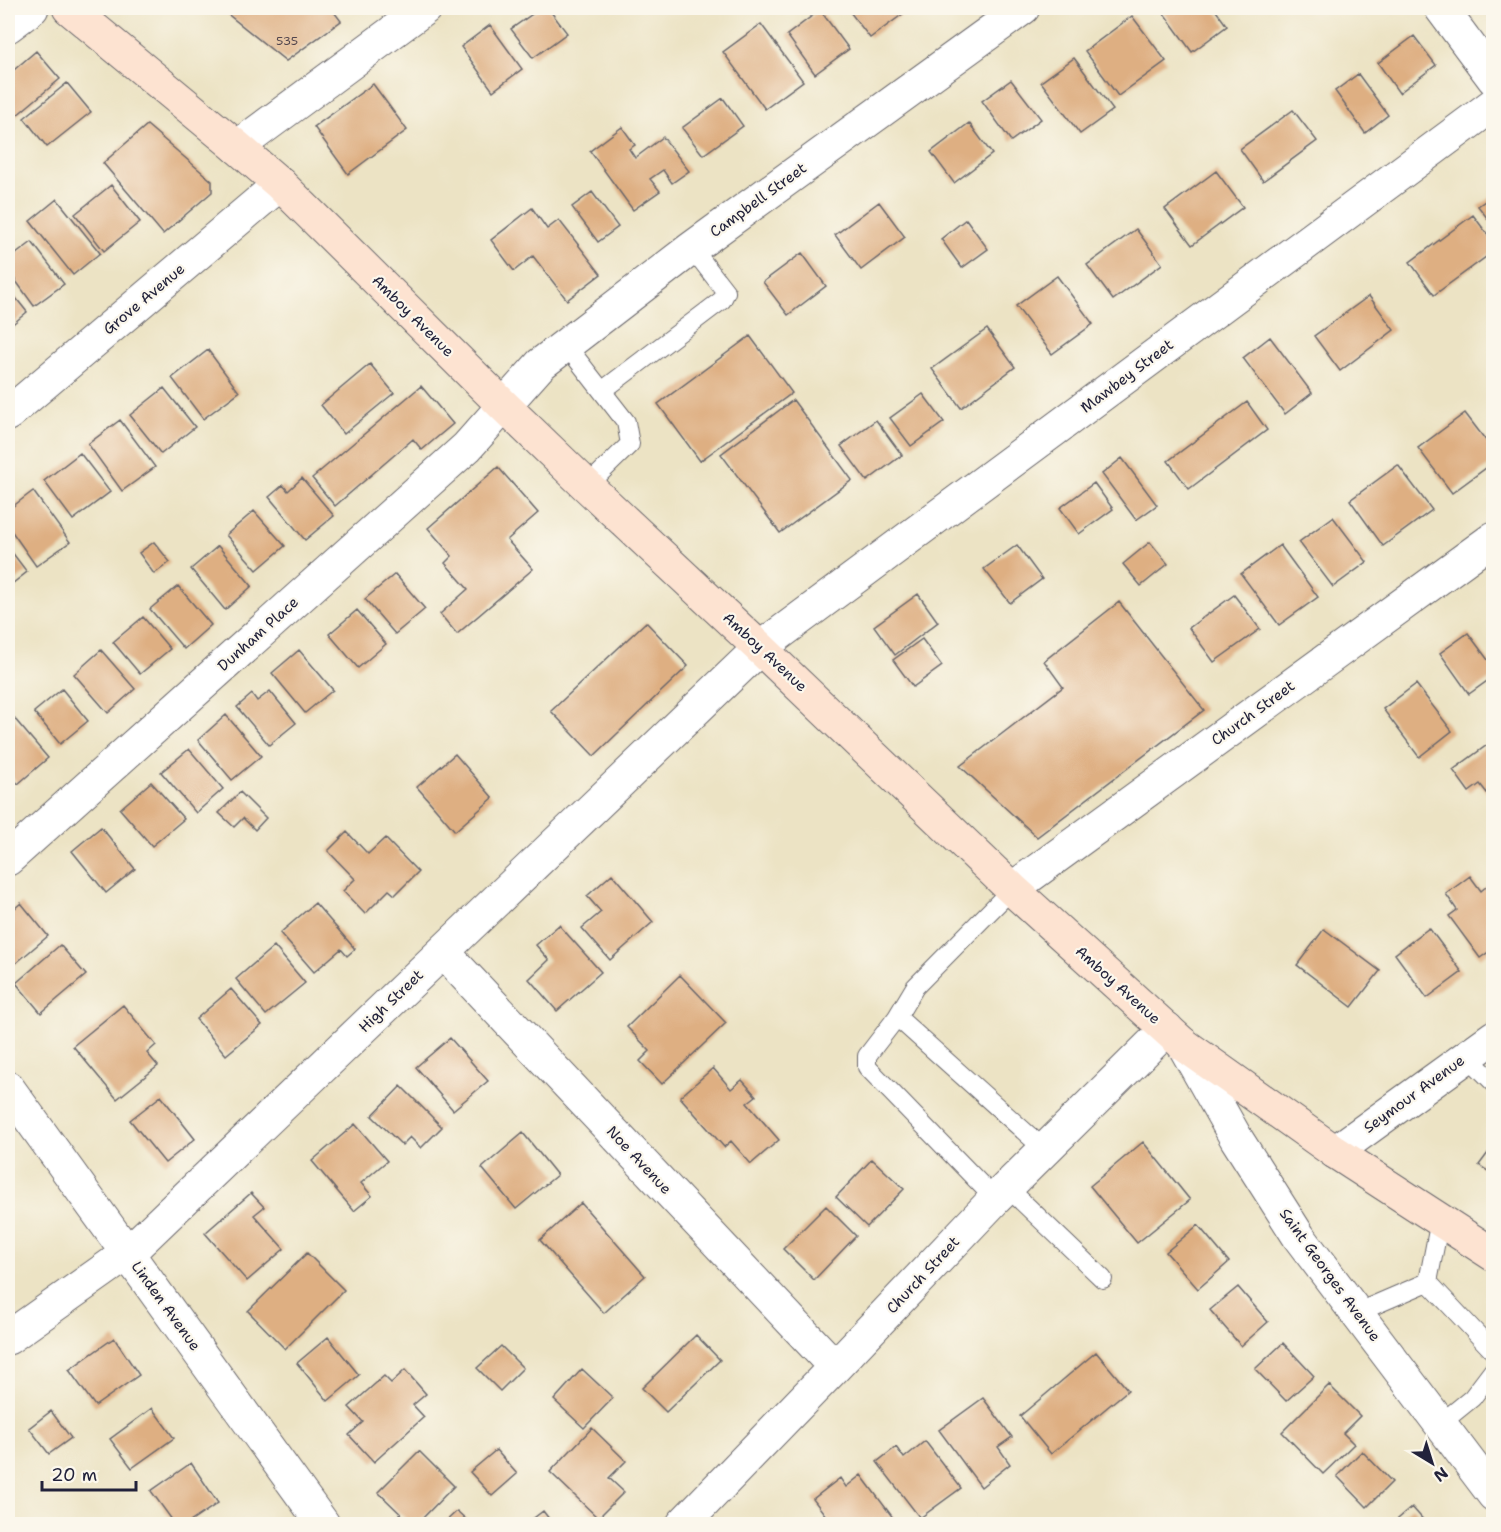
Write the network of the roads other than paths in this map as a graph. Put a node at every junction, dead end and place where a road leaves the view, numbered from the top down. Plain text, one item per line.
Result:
1 (32, 8) edge
2 (69, 8) edge
3 (424, 8) edge
4 (1023, 8) edge
5 (1441, 8) edge
6 (8, 26) edge
7 (1494, 79) edge
8 (1494, 104) edge
9 (237, 147) junction
10 (280, 184) junction
11 (692, 248) junction
12 (566, 345) junction
13 (602, 391) junction
14 (504, 406) junction
15 (8, 414) edge
16 (587, 486) junction
17 (1494, 538) edge
18 (760, 648) junction
19 (8, 859) edge
20 (1012, 889) junction
21 (443, 952) junction
22 (897, 1017) junction
23 (1175, 1037) junction
24 (1494, 1037) edge
25 (1467, 1056) junction
26 (1494, 1083) edge
27 (8, 1088) edge
28 (1044, 1149) junction
29 (1335, 1152) junction
30 (1001, 1193) junction
31 (1440, 1220) junction
32 (128, 1253) junction
33 (1494, 1255) edge
34 (1103, 1279) dead end
35 (1428, 1282) junction
36 (1356, 1313) junction
37 (8, 1338) edge
38 (1494, 1352) edge
39 (835, 1367) junction
40 (1494, 1370) edge
41 (1440, 1424) junction
42 (1494, 1495) edge
43 (323, 1524) edge
44 (683, 1524) edge

1 - 6 street
2 - 9 main road, Amboy Avenue
3 - 9 street
4 - 11 street, Campbell Street
5 - 7 street
8 - 18 street, Mawbey Street
9 - 10 main road, Amboy Avenue
10 - 14 main road, Amboy Avenue
10 - 15 street, Grove Avenue
11 - 12 street, Campbell Street
11 - 13 lane
12 - 13 lane
12 - 14 street, Campbell Street
13 - 16 lane
14 - 16 main road, Amboy Avenue
14 - 19 street, Dunham Place
16 - 18 main road, Amboy Avenue
17 - 20 street, Church Street
18 - 20 main road, Amboy Avenue
18 - 21 street, High Street
20 - 22 lane
20 - 23 main road, Amboy Avenue
21 - 32 street, High Street
21 - 39 street, Noe Avenue
22 - 28 lane
22 - 30 lane
23 - 28 street, Church Street
23 - 29 main road, Amboy Avenue
23 - 36 street, Saint Georges Avenue
24 - 25 street, Seymour Avenue
25 - 26 lane
25 - 29 street, Seymour Avenue
27 - 32 street, Linden Avenue
28 - 30 street, Church Street
29 - 31 main road, Amboy Avenue
30 - 34 lane
30 - 39 street, Church Street
31 - 33 main road, Amboy Avenue
31 - 35 lane
32 - 37 street, High Street
32 - 43 street, Linden Avenue
35 - 36 lane
35 - 38 lane
36 - 41 street, Saint Georges Avenue
39 - 44 street, Church Street
40 - 41 lane
41 - 42 street, Saint Georges Avenue

